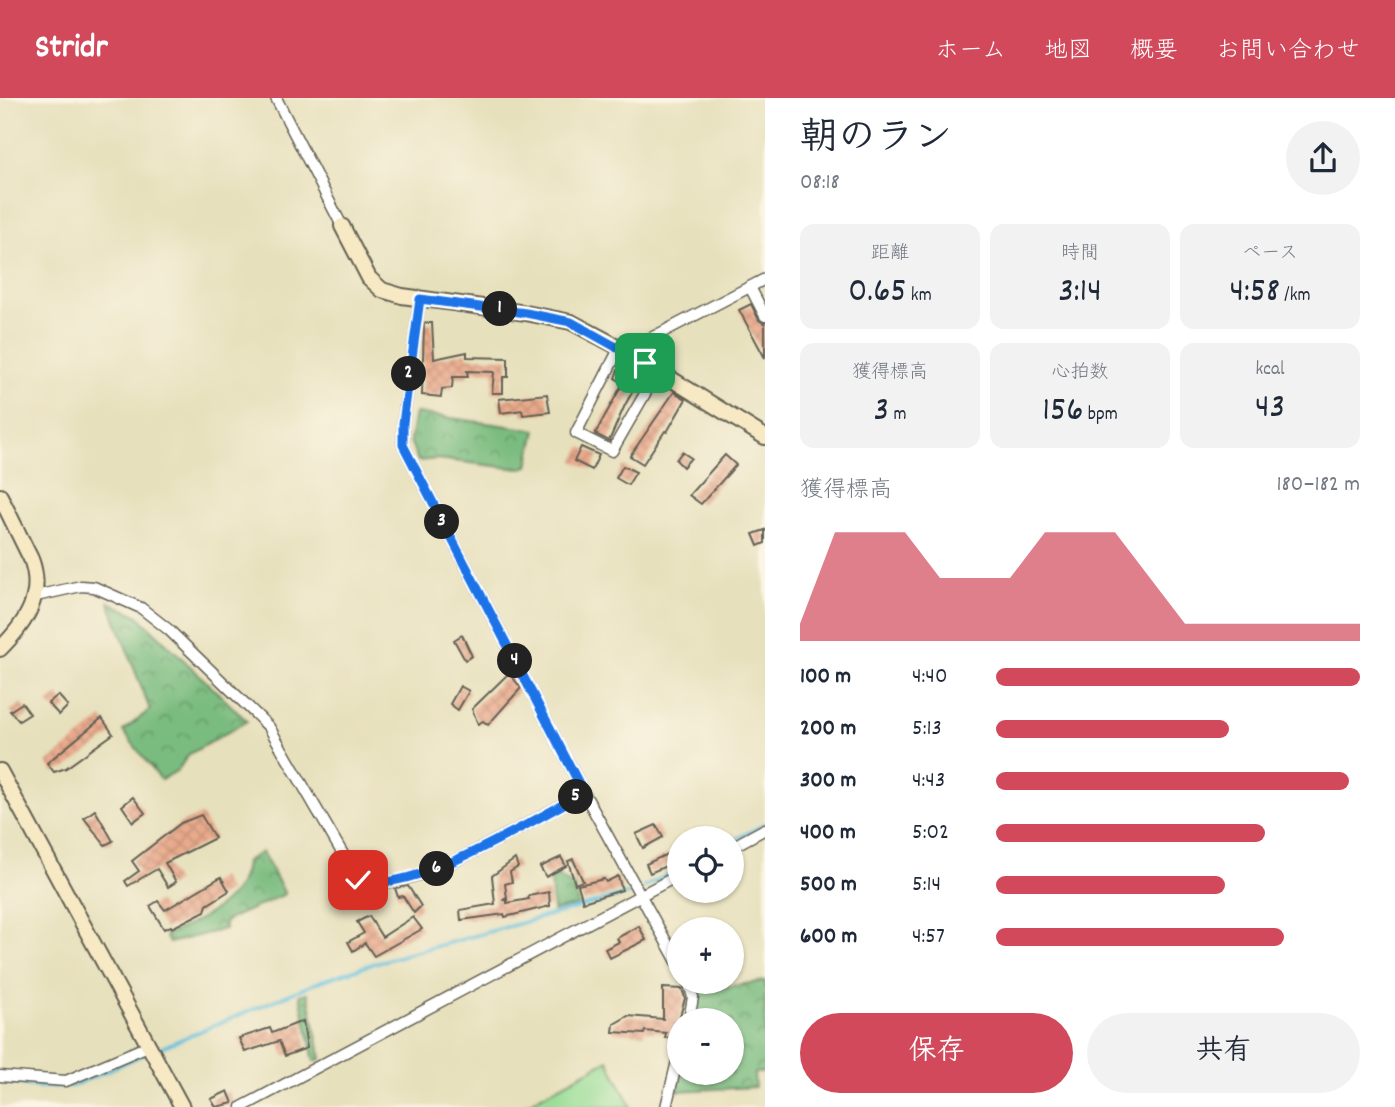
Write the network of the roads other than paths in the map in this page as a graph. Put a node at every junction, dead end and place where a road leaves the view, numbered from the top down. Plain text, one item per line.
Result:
1 (276, 98) edge
2 (342, 226) joint
3 (765, 279) edge
4 (750, 287) junction
5 (420, 299) junction
6 (765, 316) edge
7 (623, 349) junction
8 (658, 371) junction
9 (765, 437) edge
10 (0, 496) edge
11 (36, 596) junction
12 (0, 649) edge
13 (0, 771) edge
14 (584, 793) junction
15 (765, 829) edge
16 (744, 840) edge
17 (667, 881) edge
18 (640, 896) junction
19 (667, 944) edge
20 (148, 1046) junction
21 (0, 1076) edge
22 (671, 1085) edge
23 (182, 1107) edge
24 (242, 1107) edge
25 (666, 1107) edge

1 - 2 street
2 - 5 street
3 - 4 street
4 - 6 street
4 - 7 street
5 - 7 street
5 - 14 street
7 - 8 street
7 - 8 street
8 - 9 street
10 - 11 street
11 - 12 street
11 - 14 street
13 - 20 street
14 - 18 street
15 - 16 street
17 - 18 street
18 - 19 street
18 - 24 street
20 - 21 street
20 - 23 street
22 - 25 street

